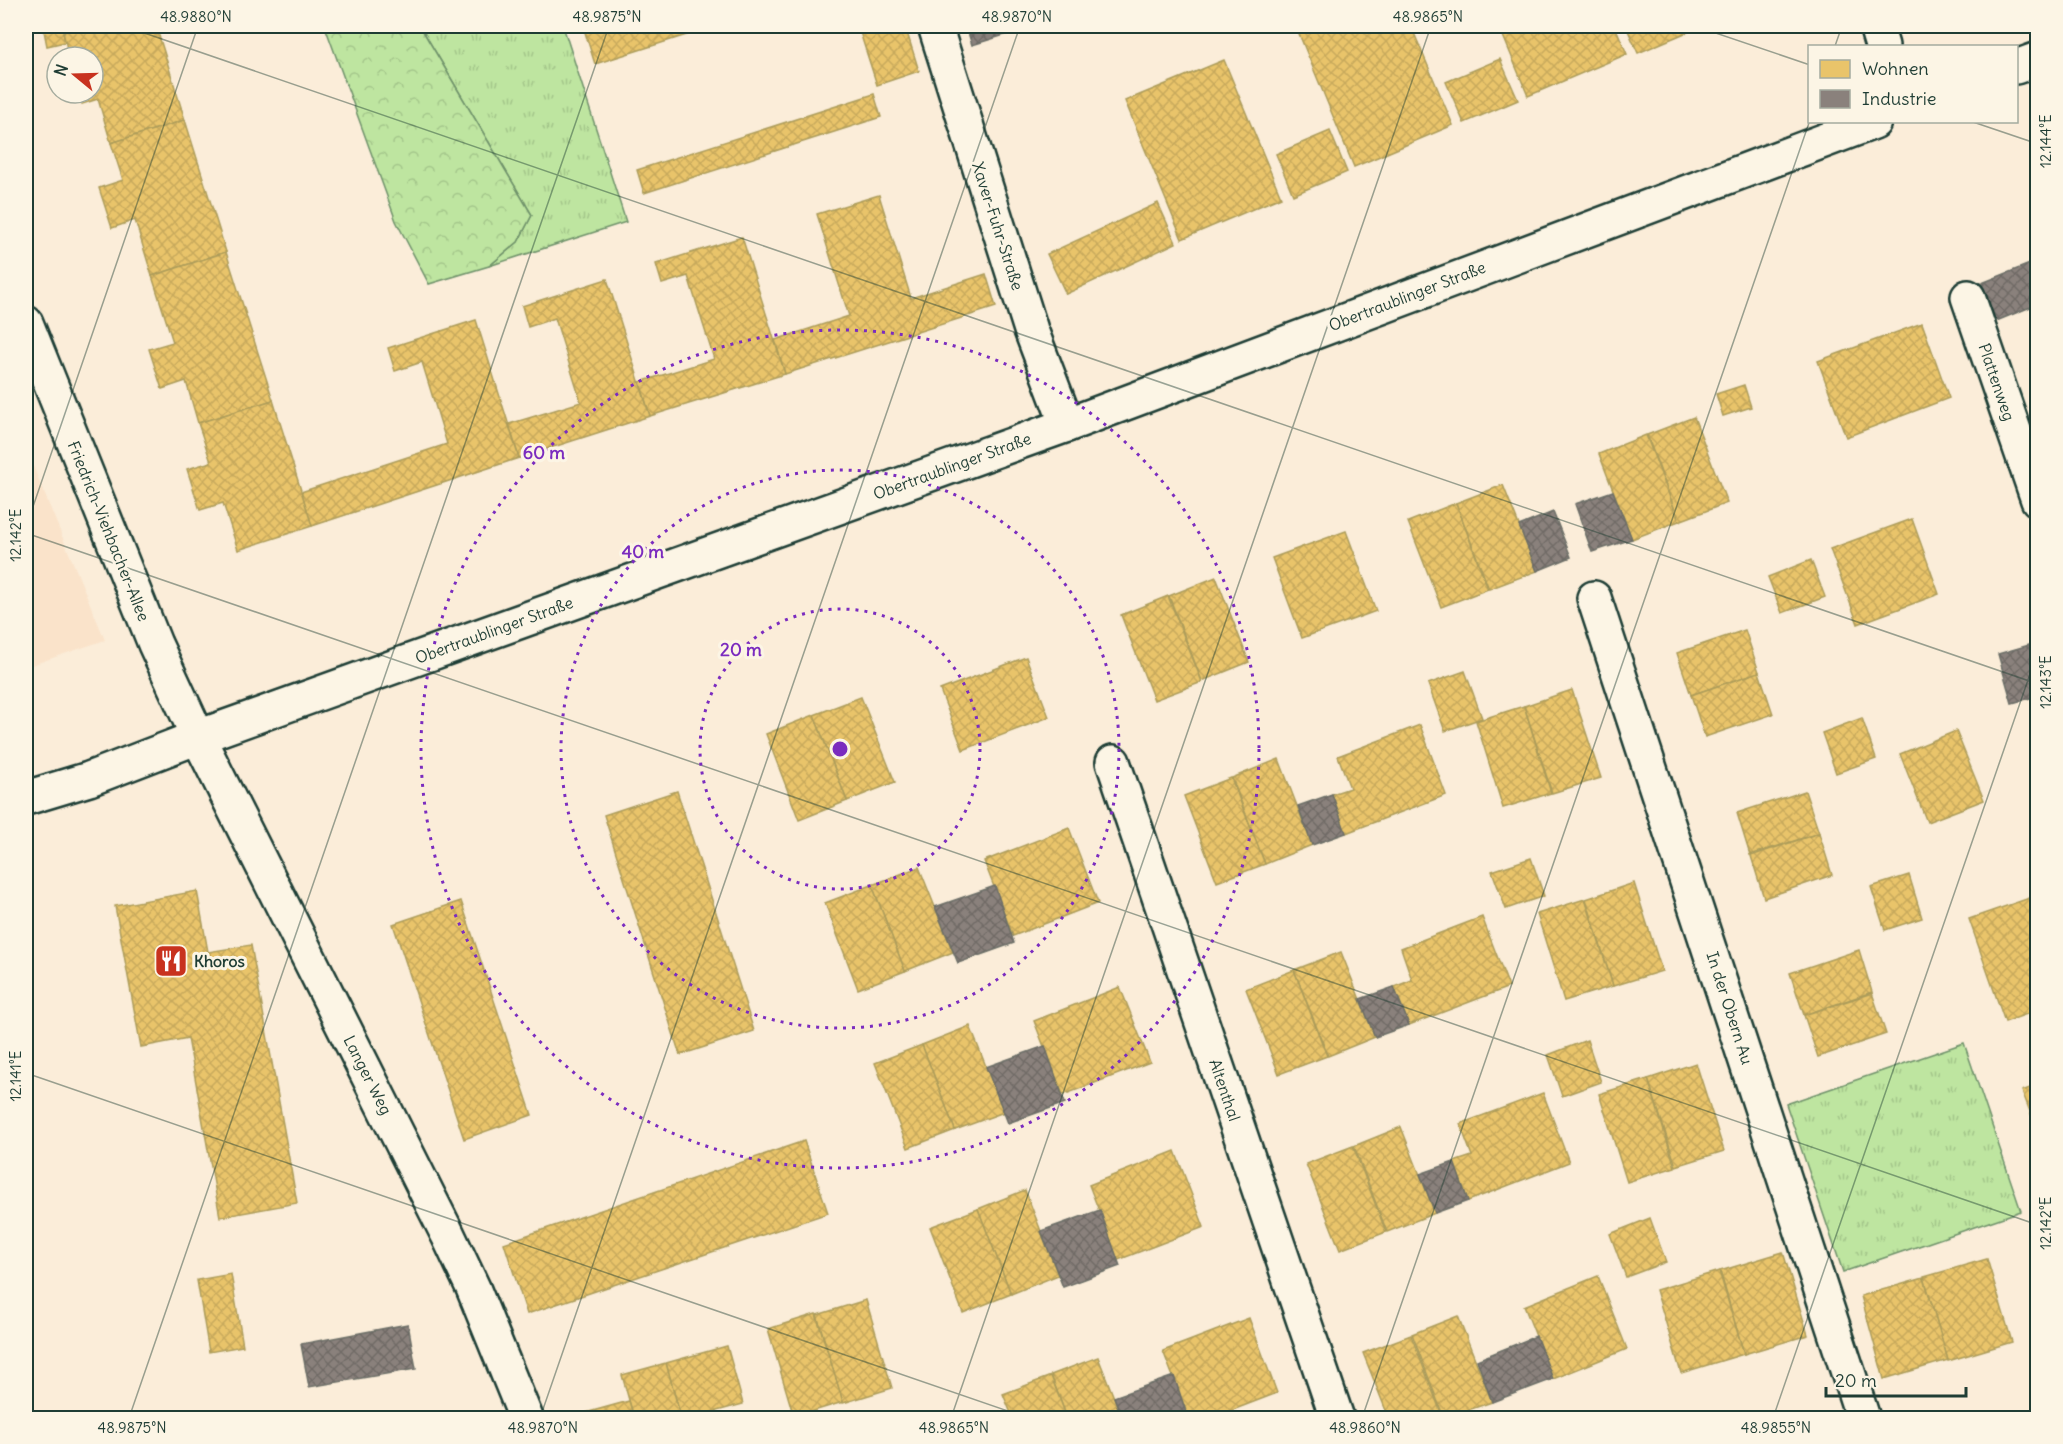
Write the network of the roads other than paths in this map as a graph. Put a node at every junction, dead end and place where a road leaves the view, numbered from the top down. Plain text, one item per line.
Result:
1 (935, 26) edge
2 (1876, 26) edge
3 (1882, 45) edge
4 (2037, 59) edge
5 (2018, 66) edge
6 (1871, 123) edge
7 (1968, 297) dead end
8 (26, 323) edge
9 (1067, 425) junction
10 (2037, 500) edge
11 (1594, 598) dead end
12 (198, 737) junction
13 (1113, 762) dead end
14 (26, 798) edge
15 (526, 1419) edge
16 (1337, 1419) edge
17 (1863, 1419) edge

1 - 9 street, Xaver-Fuhr-Straße
2 - 3 street
4 - 5 street
6 - 9 street, Obertraublinger Straße
7 - 10 street, Plattenweg
8 - 12 street, Friedrich-Viehbacher-Allee
9 - 12 street, Obertraublinger Straße
11 - 17 street, In der Obern Au
12 - 14 street, Obertraublinger Straße
12 - 15 street, Langer Weg
13 - 16 street, Altenthal

